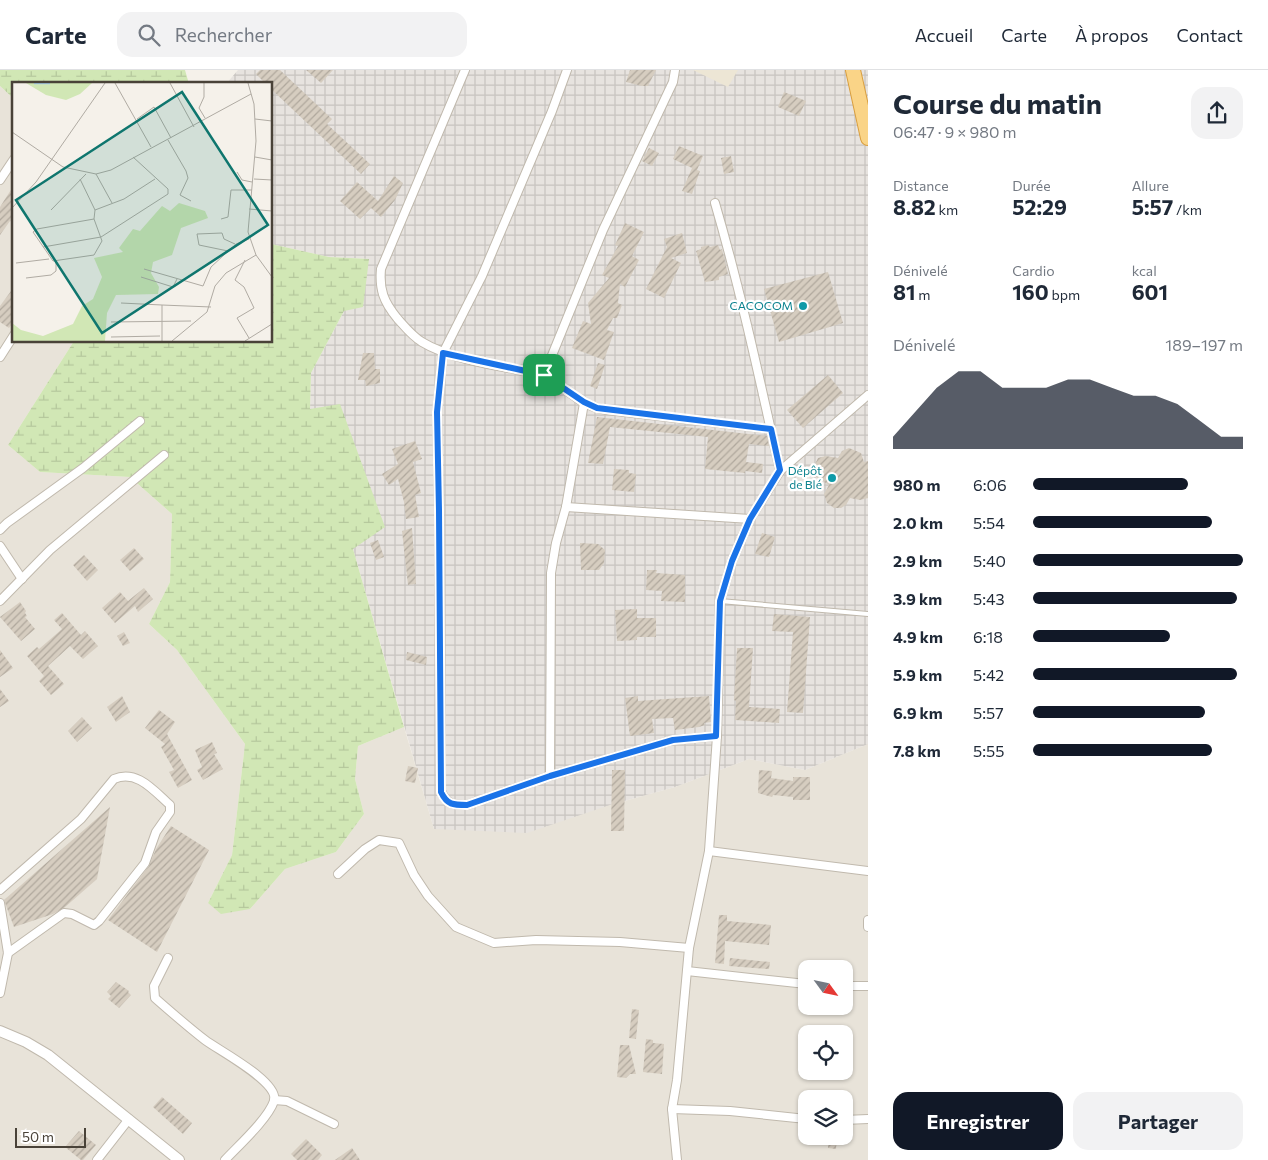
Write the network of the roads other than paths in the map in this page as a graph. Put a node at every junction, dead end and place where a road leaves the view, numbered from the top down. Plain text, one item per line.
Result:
1 (567, 70) edge
2 (676, 70) edge
3 (853, 70) edge
4 (462, 71) edge
5 (868, 138) edge
6 (12, 162) edge
7 (0, 180) edge
8 (715, 203) dead end
9 (12, 338) edge
10 (443, 353) junction
11 (0, 357) edge
12 (544, 375) junction
13 (868, 396) edge
14 (584, 402) junction
15 (140, 420) dead end
16 (771, 429) junction
17 (164, 455) dead end
18 (780, 470) junction
19 (566, 507) junction
20 (750, 519) junction
21 (0, 530) edge
22 (0, 546) edge
23 (22, 579) junction
24 (0, 601) edge
25 (720, 601) junction
26 (868, 614) edge
27 (716, 736) junction
28 (550, 776) junction
29 (709, 851) junction
30 (868, 871) edge
31 (338, 874) dead end
32 (0, 890) edge
33 (0, 902) edge
34 (868, 920) edge
35 (868, 927) edge
36 (689, 948) junction
37 (8, 952) junction
38 (168, 958) dead end
39 (687, 970) junction
40 (798, 983) edge
41 (853, 986) edge
42 (868, 986) edge
43 (0, 993) edge
44 (0, 1031) edge
45 (274, 1100) junction
46 (672, 1109) junction
47 (798, 1118) edge
48 (129, 1119) junction
49 (868, 1119) edge
50 (853, 1120) edge
51 (334, 1124) dead end
52 (97, 1160) edge
53 (179, 1160) edge
54 (225, 1160) edge
55 (677, 1160) edge

1 - 10 street
2 - 12 street
3 - 5 highway
4 - 10 street
6 - 7 street
8 - 16 street
9 - 11 street
10 - 12 street
10 - 28 street
12 - 14 street
13 - 18 street
14 - 16 street
14 - 19 street
15 - 21 street
16 - 18 street
17 - 23 street
18 - 20 street
19 - 20 street
19 - 28 street
20 - 25 street
22 - 23 street
23 - 24 street
25 - 26 lane
25 - 27 street
27 - 28 street
27 - 29 street
29 - 30 street
29 - 36 street
31 - 36 street
32 - 37 street
33 - 37 street
34 - 35 street
36 - 39 street
37 - 43 street
38 - 45 street
39 - 40 street
39 - 46 street
41 - 42 street
44 - 48 street
45 - 51 street
45 - 54 street
46 - 47 street
46 - 55 street
48 - 52 street
48 - 53 street
49 - 50 street

